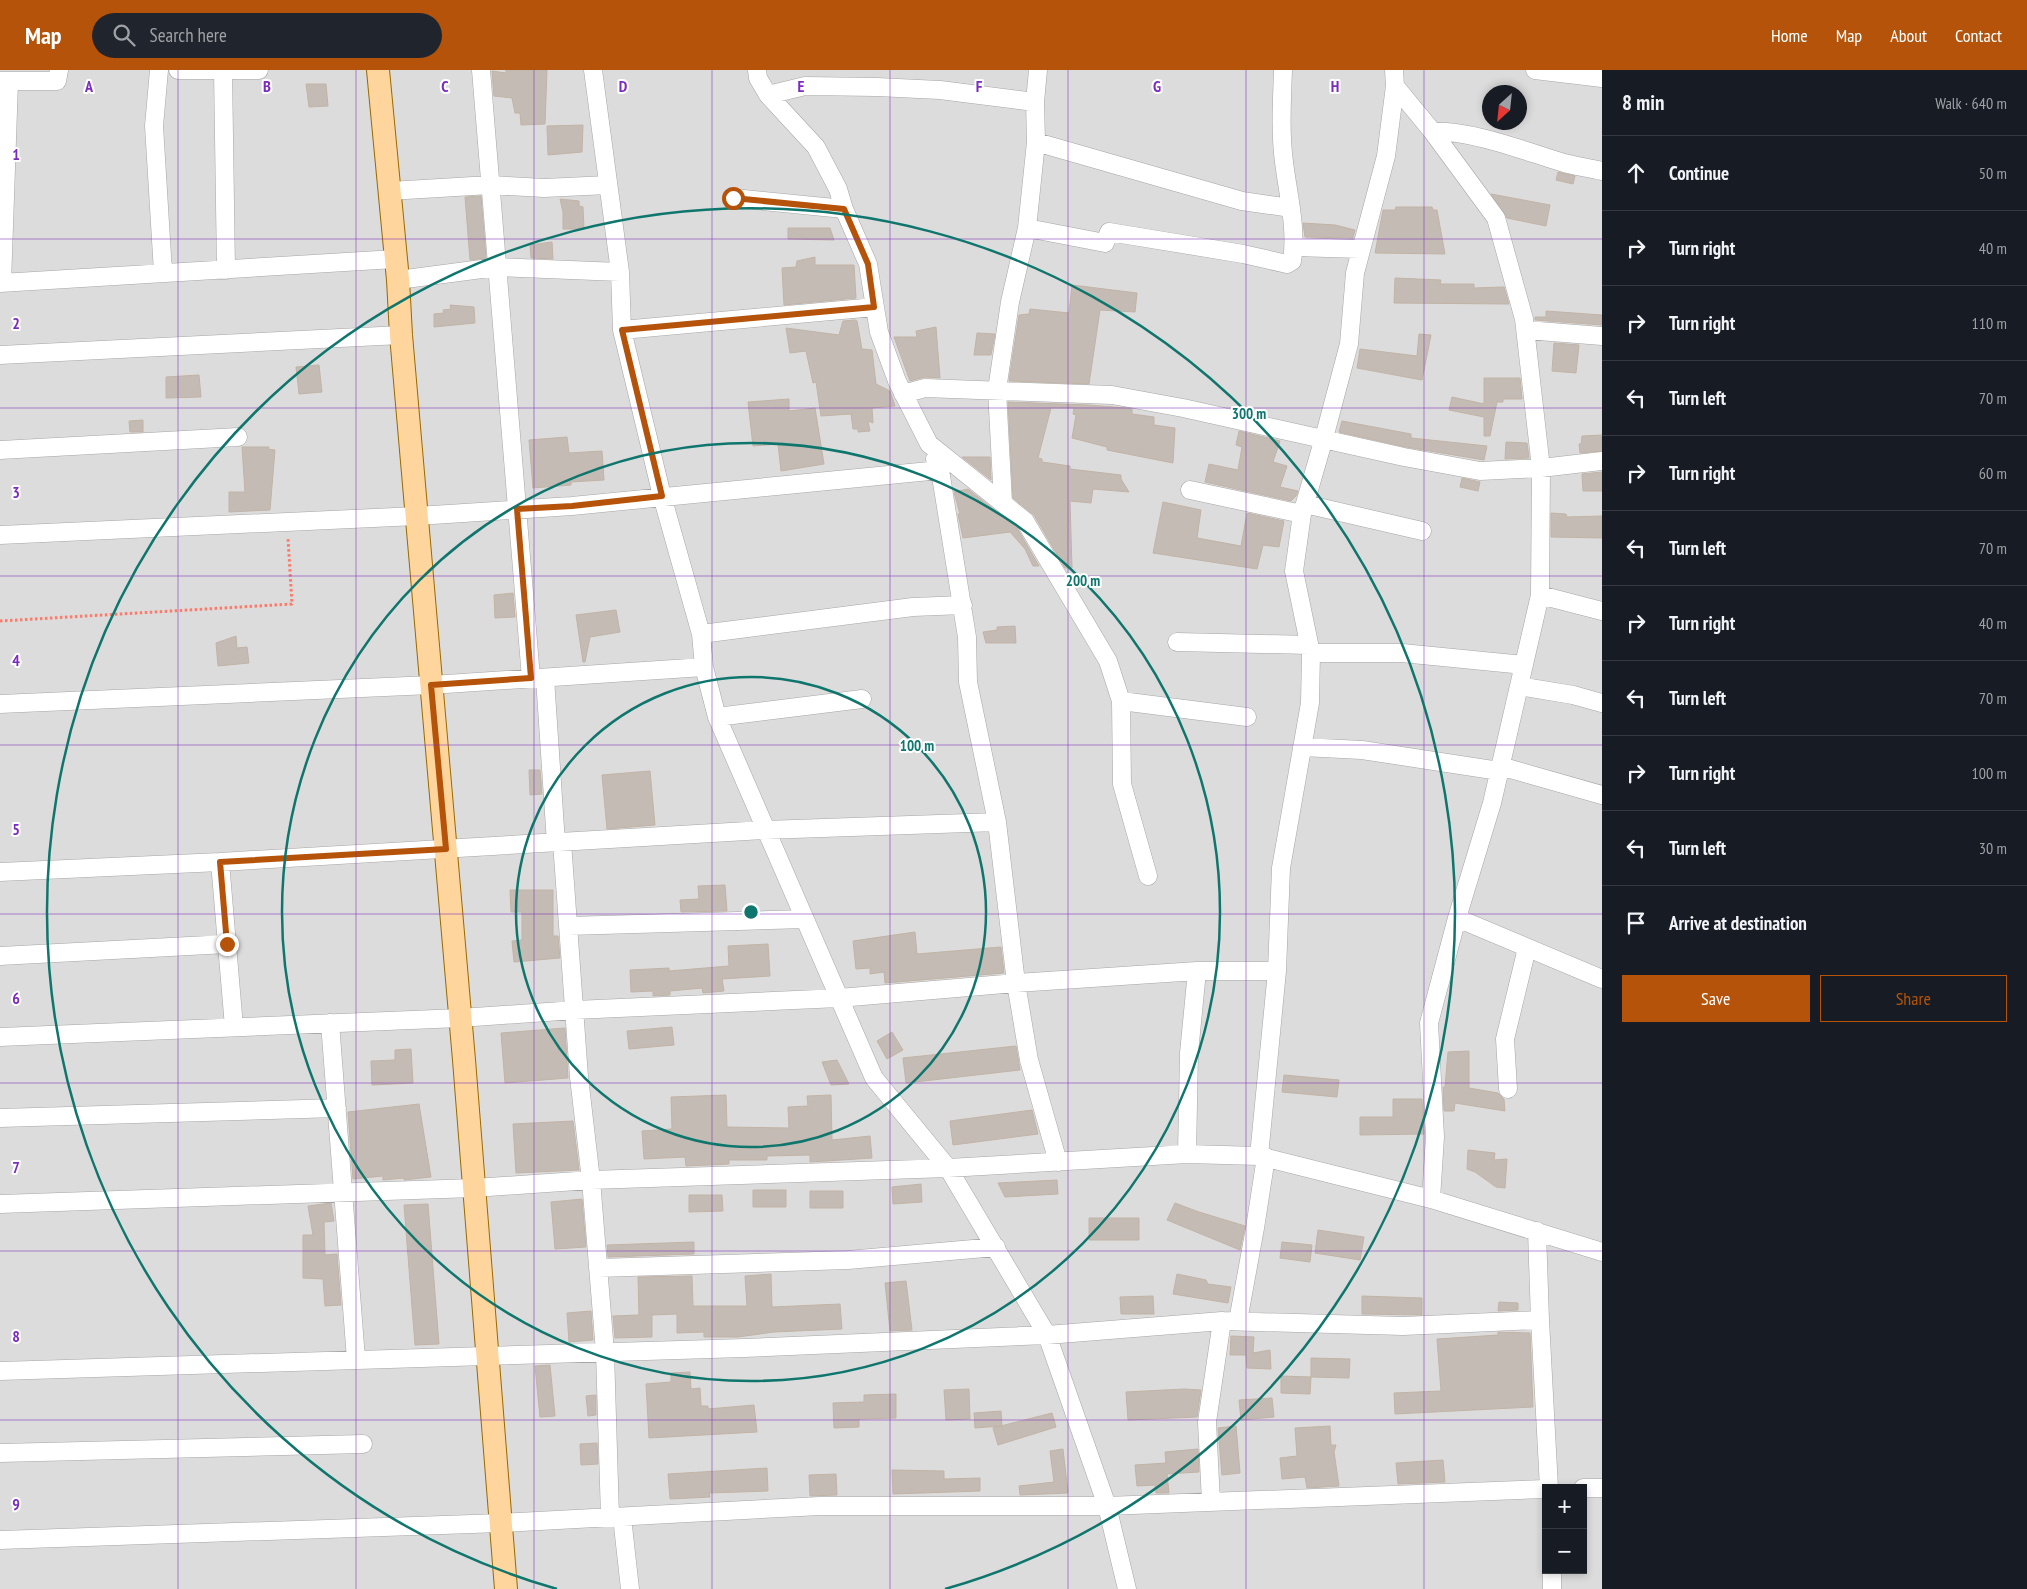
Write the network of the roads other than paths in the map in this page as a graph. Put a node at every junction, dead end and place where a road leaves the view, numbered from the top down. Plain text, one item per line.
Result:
1 (59, 70) edge
2 (158, 70) edge
3 (178, 70) edge
4 (208, 70) edge
5 (223, 70) edge
6 (259, 70) edge
7 (378, 70) edge
8 (481, 70) edge
9 (593, 70) edge
10 (757, 70) edge
11 (1038, 70) edge
12 (1283, 70) edge
13 (1535, 70) edge
14 (1395, 78) edge
15 (1602, 78) edge
16 (5, 81) edge
17 (768, 95) junction
18 (1036, 102) junction
19 (1432, 131) junction
20 (1036, 142) junction
21 (1602, 171) edge
22 (490, 185) junction
23 (608, 185) junction
24 (389, 191) junction
25 (733, 198) dead end
26 (1291, 208) junction
27 (844, 209) junction
28 (1027, 228) junction
29 (1294, 247) junction
30 (1361, 248) junction
31 (497, 267) junction
32 (226, 270) junction
33 (397, 270) junction
34 (163, 272) junction
35 (620, 272) junction
36 (1, 283) edge
37 (874, 307) junction
38 (622, 330) junction
39 (1526, 330) junction
40 (401, 335) junction
41 (1602, 336) edge
42 (0, 354) edge
43 (997, 390) junction
44 (903, 394) junction
45 (238, 438) dead end
46 (1324, 438) junction
47 (929, 444) junction
48 (0, 450) edge
49 (1602, 461) edge
50 (1541, 468) junction
51 (940, 470) junction
52 (1190, 490) dead end
53 (662, 496) junction
54 (1003, 502) junction
55 (517, 509) junction
56 (1303, 509) junction
57 (417, 516) junction
58 (1422, 531) dead end
59 (0, 535) edge
60 (1540, 595) junction
61 (963, 605) junction
62 (1602, 611) edge
63 (701, 634) junction
64 (1177, 642) dead end
65 (1310, 649) junction
66 (1524, 665) junction
67 (704, 667) junction
68 (538, 678) junction
69 (431, 685) junction
70 (1519, 686) junction
71 (862, 699) dead end
72 (1121, 701) junction
73 (1602, 703) edge
74 (0, 704) edge
75 (716, 717) junction
76 (1247, 717) dead end
77 (1302, 747) junction
78 (1500, 769) junction
79 (1602, 795) edge
80 (997, 822) junction
81 (765, 830) junction
82 (560, 842) junction
83 (446, 849) junction
84 (220, 862) junction
85 (0, 872) edge
86 (1148, 876) dead end
87 (805, 918) junction
88 (1457, 918) junction
89 (568, 926) junction
90 (227, 944) junction
91 (1527, 948) junction
92 (0, 956) edge
93 (1277, 971) junction
94 (1197, 972) junction
95 (1602, 979) edge
96 (1016, 983) junction
97 (838, 998) junction
98 (575, 1010) junction
99 (460, 1018) junction
100 (330, 1023) junction
101 (234, 1027) junction
102 (0, 1037) edge
103 (1508, 1089) dead end
104 (337, 1108) junction
105 (0, 1118) edge
106 (1187, 1154) junction
107 (1262, 1157) junction
108 (1058, 1162) junction
109 (948, 1168) junction
110 (590, 1180) junction
111 (474, 1188) junction
112 (343, 1192) junction
113 (1431, 1199) junction
114 (0, 1204) edge
115 (1537, 1230) junction
116 (996, 1247) junction
117 (1602, 1252) edge
118 (598, 1268) junction
119 (1540, 1320) junction
120 (1230, 1321) junction
121 (1047, 1336) junction
122 (605, 1352) junction
123 (488, 1355) junction
124 (356, 1359) junction
125 (0, 1371) edge
126 (363, 1444) dead end
127 (0, 1453) edge
128 (1548, 1484) edge
129 (1542, 1488) edge
130 (1587, 1488) edge
131 (1602, 1488) edge
132 (1211, 1502) junction
133 (1107, 1506) junction
134 (616, 1517) junction
135 (501, 1523) junction
136 (0, 1540) edge
137 (1552, 1574) edge
138 (506, 1589) edge
139 (630, 1589) edge
140 (1127, 1589) edge
141 (1552, 1589) edge

1 - 16 street
2 - 34 street
3 - 4 street
4 - 5 street
5 - 6 street
5 - 32 street
7 - 24 main road
8 - 22 street
9 - 23 street
10 - 17 street
11 - 18 street
12 - 26 street
13 - 15 street
14 - 19 street
14 - 30 street
16 - 36 street
17 - 18 street
17 - 27 street
18 - 20 street
19 - 21 street
19 - 39 street
20 - 26 street
20 - 28 street
22 - 23 street
22 - 24 street
22 - 31 street
23 - 35 street
24 - 33 main road
25 - 27 street
26 - 29 street
27 - 37 street
28 - 29 street
28 - 43 street
29 - 30 street
30 - 46 street
31 - 33 street
31 - 35 street
31 - 55 street
32 - 33 street
32 - 34 street
33 - 40 main road
34 - 36 street
35 - 38 street
37 - 38 street
37 - 44 street
38 - 53 street
39 - 41 street
39 - 50 street
40 - 42 street
40 - 57 main road
43 - 44 street
43 - 46 street
43 - 54 street
44 - 47 street
45 - 48 street
46 - 50 street
46 - 56 street
47 - 51 street
47 - 54 street
49 - 50 street
50 - 60 street
51 - 53 street
51 - 61 street
52 - 56 street
53 - 55 street
53 - 63 street
54 - 72 street
55 - 57 street
55 - 68 street
56 - 58 street
56 - 65 street
57 - 59 street
57 - 69 main road
60 - 62 street
60 - 66 street
61 - 63 street
61 - 80 street
63 - 67 street
64 - 65 street
65 - 66 street
65 - 77 street
66 - 70 street
67 - 68 street
67 - 75 street
68 - 69 street
68 - 82 street
69 - 74 street
69 - 83 main road
70 - 73 street
70 - 78 street
71 - 75 street
72 - 76 street
72 - 86 street
75 - 81 street
77 - 78 street
77 - 93 street
78 - 79 street
78 - 88 street
80 - 81 street
80 - 96 street
81 - 82 street
81 - 87 street
82 - 83 street
82 - 89 street
83 - 84 street
83 - 99 main road
84 - 85 street
84 - 90 street
87 - 89 street
87 - 97 street
88 - 91 street
88 - 113 street
89 - 98 street
90 - 92 street
90 - 101 street
91 - 95 street
91 - 103 street
93 - 94 street
93 - 107 street
94 - 96 street
94 - 106 street
96 - 97 street
96 - 108 street
97 - 98 street
97 - 109 street
98 - 99 street
98 - 110 street
99 - 100 street
99 - 111 main road
100 - 101 street
100 - 104 street
101 - 102 street
104 - 105 street
104 - 112 street
106 - 107 street
106 - 108 street
107 - 113 street
107 - 120 street
108 - 109 street
109 - 110 street
109 - 116 street
110 - 111 street
110 - 118 street
111 - 112 street
111 - 123 main road
112 - 114 street
112 - 124 street
113 - 115 street
115 - 117 street
115 - 119 street
116 - 118 street
116 - 121 street
118 - 122 street
119 - 120 street
119 - 128 street
120 - 121 street
120 - 132 street
121 - 122 street
121 - 133 street
122 - 123 street
122 - 134 street
123 - 124 street
123 - 135 main road
124 - 125 street
126 - 127 street
129 - 132 street
130 - 131 street
132 - 133 street
133 - 134 street
133 - 140 street
134 - 135 street
134 - 139 street
135 - 136 street
135 - 138 main road
137 - 141 street

